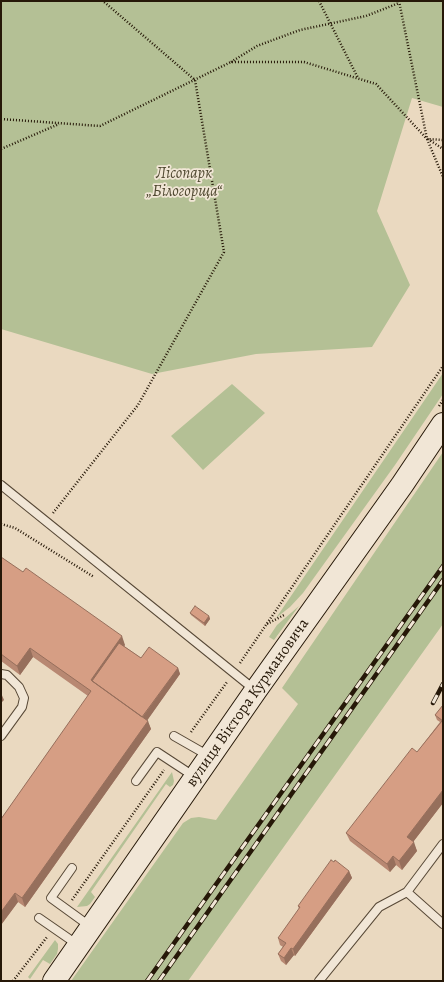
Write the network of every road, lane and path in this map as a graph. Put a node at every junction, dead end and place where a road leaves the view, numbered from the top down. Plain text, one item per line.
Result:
1 (103, 1) edge
2 (319, 1) edge
3 (399, 2) edge
4 (330, 23) junction
5 (224, 66) junction
6 (358, 78) junction
7 (194, 80) junction
8 (1, 119) edge
9 (61, 123) junction
10 (428, 139) junction
11 (443, 140) edge
12 (1, 149) edge
13 (443, 149) edge
14 (443, 177) edge
15 (443, 366) edge
16 (443, 424) edge
17 (1, 485) edge
18 (46, 521) junction
19 (1, 524) edge
20 (99, 581) dead end
21 (240, 663) dead end
22 (1, 674) edge
23 (222, 682) dead end
24 (227, 682) dead end
25 (224, 686) junction
26 (256, 690) junction
27 (191, 732) dead end
28 (1, 736) edge
29 (174, 736) dead end
30 (210, 757) junction
31 (165, 769) dead end
32 (195, 778) junction
33 (136, 781) dead end
34 (443, 844) edge
35 (72, 868) dead end
36 (407, 892) junction
37 (72, 900) dead end
38 (39, 918) dead end
39 (443, 924) edge
40 (91, 928) junction
41 (47, 936) dead end
42 (79, 946) junction
43 (13, 981) edge
44 (54, 981) edge
45 (319, 981) edge

1 - 7 path
2 - 4 path
3 - 4 path
3 - 10 path
4 - 5 path
4 - 6 path
5 - 6 path
5 - 7 path
6 - 10 path
7 - 9 path
7 - 18 path
8 - 9 path
9 - 12 path
10 - 11 path
10 - 13 path
10 - 14 path
15 - 21 path
16 - 26 street, вулиця Віктора Курмановича
17 - 18 lane
18 - 26 lane
19 - 20 path
22 - 28 lane
23 - 25 path
24 - 25 path
25 - 27 path
26 - 30 street, вулиця Віктора Курмановича
29 - 30 lane
30 - 32 street, вулиця Віктора Курмановича
31 - 37 path
32 - 33 lane
32 - 40 street, вулиця Віктора Курмановича
34 - 36 lane
35 - 40 lane
36 - 39 lane
36 - 45 lane
38 - 42 lane
40 - 42 street, вулиця Віктора Курмановича
41 - 43 path
42 - 44 street, вулиця Віктора Курмановича

